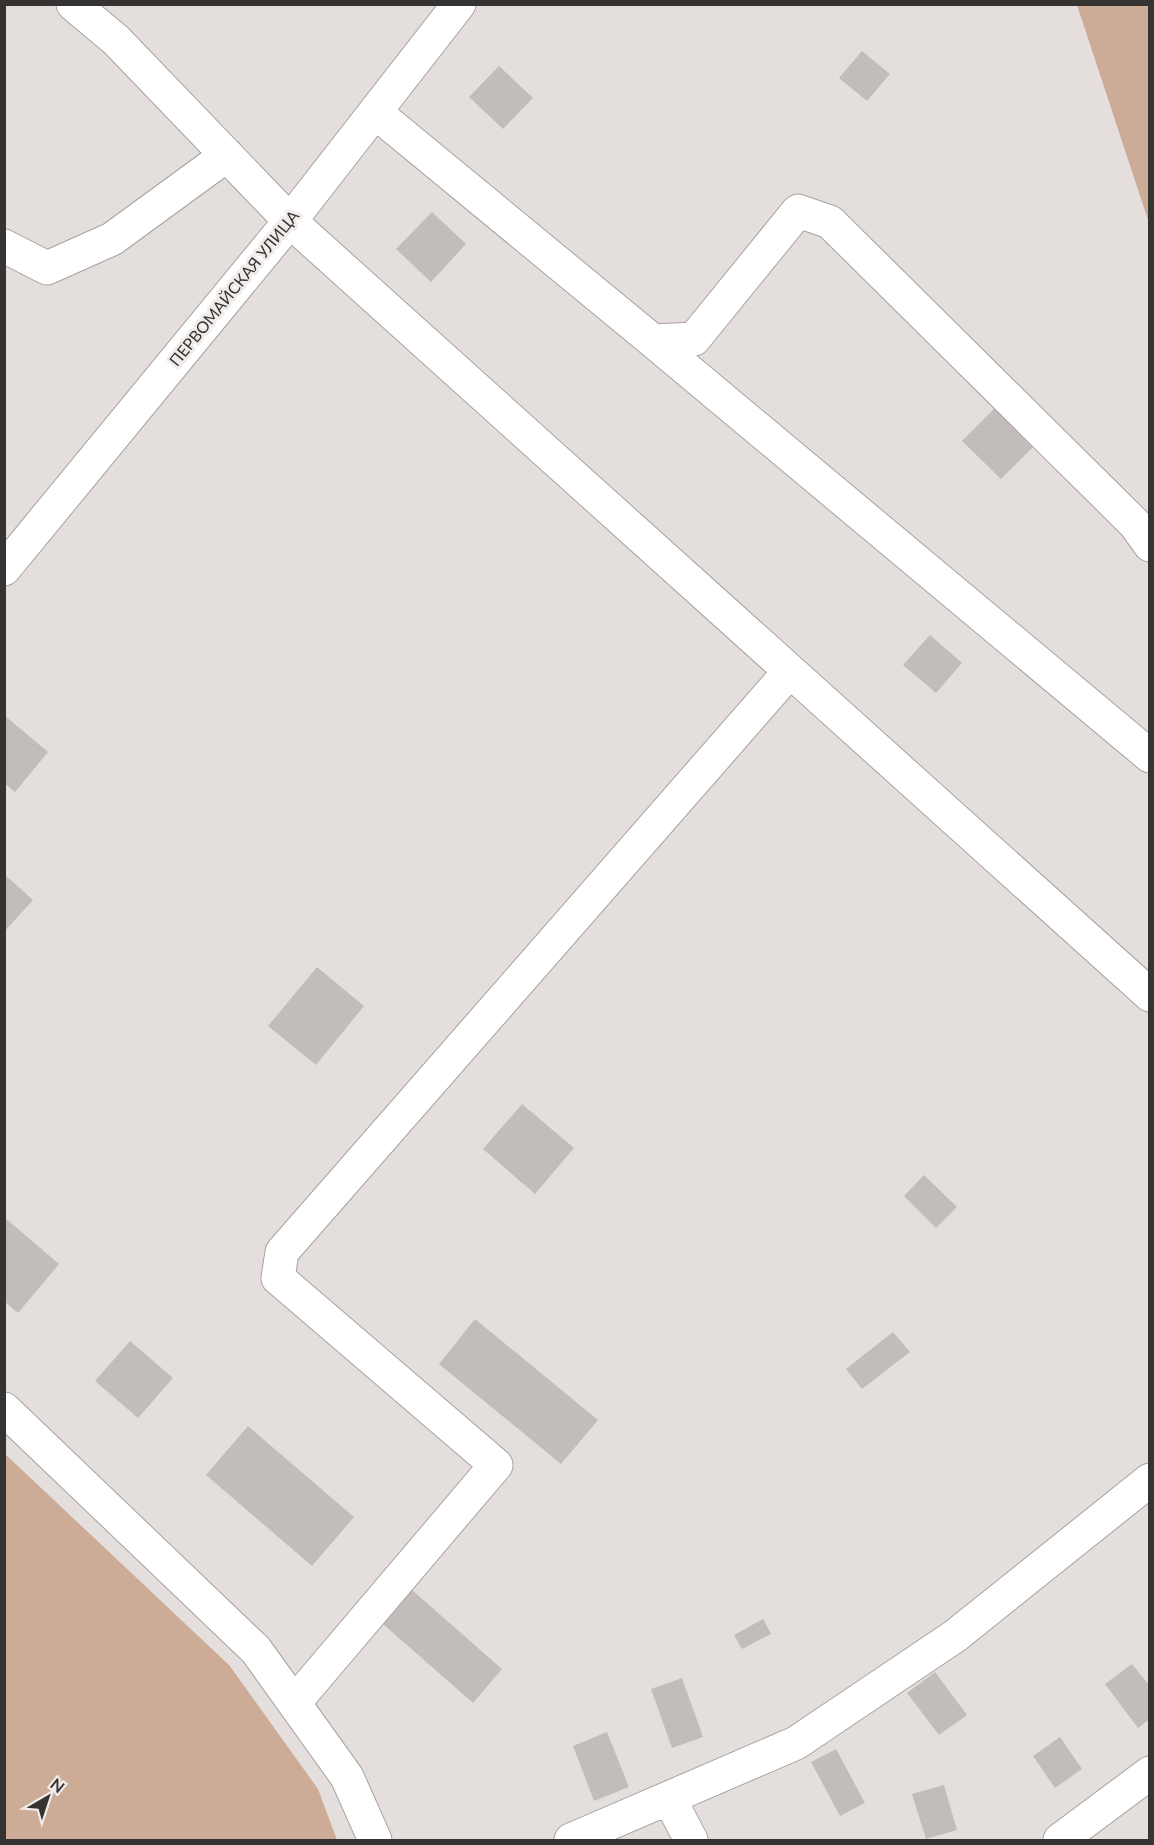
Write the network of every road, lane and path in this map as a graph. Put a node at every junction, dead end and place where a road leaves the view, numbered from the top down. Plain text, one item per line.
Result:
1 (73, 4) edge
2 (459, 4) edge
3 (375, 112) junction
4 (227, 155) junction
5 (290, 221) junction
6 (4, 246) edge
7 (652, 341) junction
8 (1149, 545) edge
9 (4, 569) edge
10 (790, 671) junction
11 (1149, 756) edge
12 (1149, 995) edge
13 (4, 1409) edge
14 (1149, 1480) edge
15 (294, 1703) junction
16 (1149, 1773) edge
17 (669, 1798) junction
18 (375, 1840) edge
19 (571, 1840) edge
20 (691, 1840) edge
21 (1060, 1840) edge

1 - 4 street
2 - 3 street, ПЕРВОМАЙСКАЯ УЛИЦА
3 - 5 street, ПЕРВОМАЙСКАЯ УЛИЦА
3 - 7 street
4 - 5 street
4 - 6 street
5 - 9 street, ПЕРВОМАЙСКАЯ УЛИЦА
5 - 10 street
7 - 8 street
7 - 11 street
10 - 12 street
10 - 15 street
13 - 15 street
14 - 17 street
15 - 18 street
16 - 21 street
17 - 19 street
17 - 20 street

